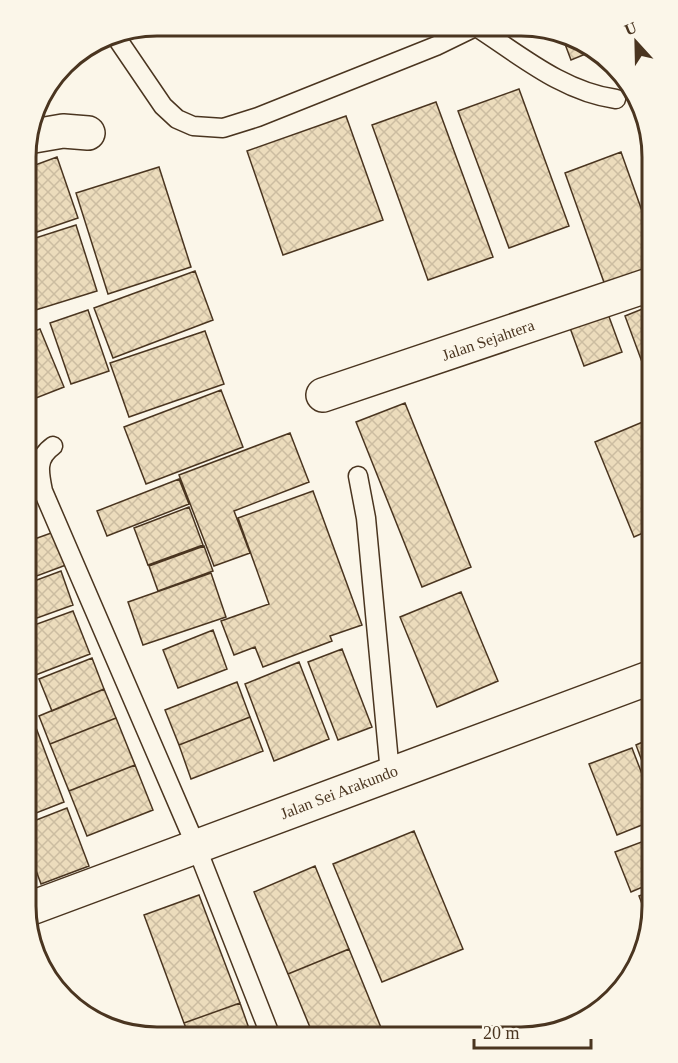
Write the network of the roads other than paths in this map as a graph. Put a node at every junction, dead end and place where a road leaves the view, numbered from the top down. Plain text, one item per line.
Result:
1 (455, 36) edge
2 (491, 36) edge
3 (119, 42) edge
4 (616, 99) dead end
5 (87, 133) dead end
6 (38, 135) edge
7 (642, 287) edge
8 (323, 395) dead end
9 (53, 447) dead end
10 (358, 476) dead end
11 (642, 681) edge
12 (390, 773) junction
13 (196, 846) junction
14 (36, 906) edge
15 (267, 1027) edge

1 - 3 lane
2 - 4 lane
5 - 6 street
7 - 8 street, Jalan Sejahtera
9 - 13 lane
10 - 12 lane
11 - 12 street, Jalan Sei Arakundo
12 - 13 street, Jalan Sei Arakundo
13 - 14 street, Jalan Sei Arakundo
13 - 15 lane

